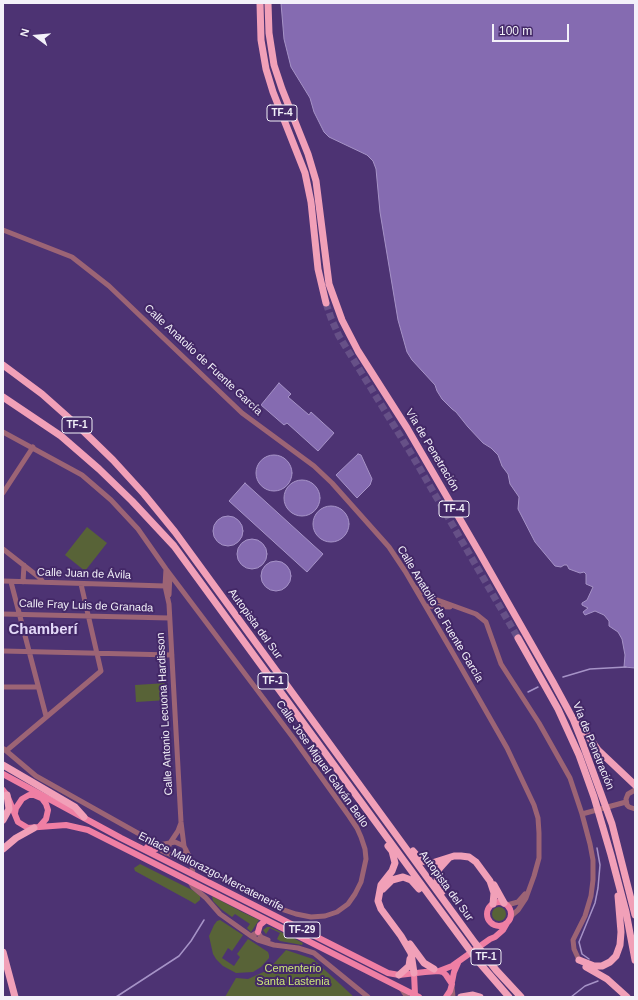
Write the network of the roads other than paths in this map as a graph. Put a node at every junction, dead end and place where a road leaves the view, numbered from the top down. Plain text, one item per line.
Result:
1 (260, 3) edge
2 (268, 3) edge
3 (3, 230) edge
4 (326, 303) tunnel mouth
5 (3, 365) edge
6 (3, 397) edge
7 (3, 432) edge
8 (33, 447) junction
9 (3, 493) edge
10 (3, 549) edge
11 (24, 565) junction
12 (166, 570) junction
13 (170, 575) junction
14 (3, 582) edge
15 (11, 582) junction
16 (23, 582) junction
17 (43, 582) junction
18 (81, 584) junction
19 (165, 586) junction
20 (414, 587) junction
21 (180, 589) junction
22 (169, 592) junction
23 (438, 600) junction
24 (168, 604) junction
25 (426, 606) junction
26 (443, 606) junction
27 (457, 608) junction
28 (3, 614) edge
29 (19, 614) junction
30 (89, 616) junction
31 (169, 618) junction
32 (434, 620) junction
33 (518, 638) tunnel mouth
34 (3, 651) edge
35 (29, 651) junction
36 (97, 653) junction
37 (172, 655) junction
38 (3, 687) edge
39 (38, 687) junction
40 (560, 694) junction
41 (46, 716) junction
42 (4, 749) edge
43 (3, 765) edge
44 (3, 774) edge
45 (24, 785) junction
46 (635, 785) edge
47 (635, 790) edge
48 (5, 793) edge
49 (34, 795) junction
50 (43, 800) junction
51 (626, 802) junction
52 (635, 809) edge
53 (15, 813) junction
54 (582, 814) junction
55 (84, 816) junction
56 (3, 820) edge
57 (181, 822) junction
58 (36, 827) junction
59 (384, 833) junction
60 (396, 835) junction
61 (121, 838) junction
62 (170, 843) junction
63 (159, 845) junction
64 (185, 847) junction
65 (3, 849) edge
66 (166, 853) junction
67 (611, 855) junction
68 (449, 859) junction
69 (191, 860) junction
70 (193, 874) junction
71 (490, 881) junction
72 (190, 882) junction
73 (528, 890) junction
74 (380, 892) junction
75 (429, 895) junction
76 (493, 904) junction
77 (506, 904) junction
78 (454, 914) junction
79 (635, 915) edge
80 (511, 916) junction
81 (266, 920) junction
82 (507, 923) junction
83 (492, 924) junction
84 (258, 932) junction
85 (251, 936) junction
86 (402, 936) junction
87 (490, 939) junction
88 (285, 946) junction
89 (409, 950) junction
90 (3, 952) edge
91 (579, 960) junction
92 (635, 960) edge
93 (459, 962) junction
94 (437, 970) junction
95 (414, 973) junction
96 (399, 975) junction
97 (452, 984) junction
98 (399, 986) junction
99 (416, 996) edge
100 (15, 997) edge
101 (368, 997) edge
102 (407, 997) edge
103 (446, 997) edge
104 (453, 997) edge
105 (461, 997) edge
106 (480, 997) edge
107 (509, 997) edge
108 (521, 997) edge
109 (627, 997) edge

1 - 4 highway, TF-4
2 - 40 highway, Vía de Penetración / TF-4
3 - 20 street, Calle Anatolio de Fuente García
5 - 60 highway, Autopista del Sur / TF-1
6 - 59 highway, Autopista del Sur / TF-1
7 - 8 street, Calle Jose Miguel Galván Bello
8 - 9 street
8 - 12 street, Calle Jose Miguel Galván Bello
10 - 11 street
11 - 16 street
11 - 17 street
12 - 13 street, Calle Jose Miguel Galván Bello
12 - 19 street, Calle Antonio Lecuona Hardisson
13 - 21 street, Calle Jose Miguel Galván Bello
13 - 22 street, Calle Antonio Lecuona Hardisson
14 - 15 street, Calle Juan de Ávila
15 - 16 street, Calle Juan de Ávila
15 - 29 street
16 - 17 street, Calle Juan de Ávila
17 - 18 street, Calle Juan de Ávila
18 - 19 street, Calle Juan de Ávila
18 - 30 street
19 - 24 street, Calle Antonio Lecuona Hardisson
20 - 23 street
20 - 25 street, Calle Anatolio de Fuente García
21 - 22 street
21 - 69 street, Calle Jose Miguel Galván Bello
22 - 24 street, Calle Antonio Lecuona Hardisson
23 - 25 street
23 - 27 street
24 - 31 street, Calle Antonio Lecuona Hardisson
25 - 26 street
25 - 32 street, Calle Anatolio de Fuente García
26 - 27 street
26 - 32 street
27 - 54 street
28 - 29 street, Calle Fray Luis de Granada
29 - 30 street, Calle Fray Luis de Granada
29 - 35 street
30 - 31 street, Calle Fray Luis de Granada
30 - 36 street
31 - 37 street, Calle Antonio Lecuona Hardisson
32 - 73 street, Calle Anatolio de Fuente García
33 - 67 highway, Vía de Penetración
34 - 35 street
35 - 36 street
35 - 39 street
36 - 37 street
36 - 41 street
37 - 57 street, Calle Antonio Lecuona Hardisson
38 - 39 street
39 - 41 street
40 - 46 highway
40 - 79 highway, Vía de Penetración / TF-4
41 - 42 street
42 - 63 street
43 - 55 highway
44 - 45 main road, Enlace Mallorazgo-Mercatenerife / TF-29
45 - 49 main road
45 - 55 main road, Enlace Mallorazgo-Mercatenerife / TF-29
47 - 51 street
48 - 53 main road
48 - 56 highway
49 - 50 main road, TF-29
49 - 53 main road
50 - 55 main road, TF-29
50 - 58 main road
51 - 52 street
51 - 54 street
53 - 58 main road
54 - 91 street
55 - 61 main road, Enlace Mallorazgo-Mercatenerife / TF-29
57 - 62 street
57 - 64 street, Calle Antonio Lecuona Hardisson
58 - 65 highway
58 - 72 main road, Enlace Mallorazgo-Mercatenerife / TF-29
59 - 74 highway
59 - 75 highway, Autopista del Sur / TF-1
60 - 68 highway
60 - 78 highway, Autopista del Sur / TF-1
61 - 63 main road
61 - 70 main road, Enlace Mallorazgo-Mercatenerife / TF-29
62 - 63 street
62 - 64 street
62 - 66 street
63 - 66 street
64 - 66 street
64 - 69 street, Calle Antonio Lecuona Hardisson
67 - 91 highway
67 - 92 highway, Vía de Penetración
68 - 71 highway
68 - 78 highway
69 - 70 street, Calle Antonio Lecuona Hardisson
70 - 96 main road, Enlace Mallorazgo-Mercatenerife / TF-29
71 - 76 highway
71 - 77 highway
72 - 81 main road, Enlace Mallorazgo-Mercatenerife / TF-29
72 - 85 street
73 - 77 street, Calle Anatolio de Fuente García
73 - 80 street, Calle Anatolio de Fuente García
74 - 75 highway
74 - 86 highway
75 - 107 highway, Autopista del Sur / TF-1
76 - 77 main road
76 - 83 main road
77 - 80 main road
78 - 108 highway, Autopista del Sur / TF-1
80 - 82 main road
81 - 84 main road
81 - 98 main road, Enlace Mallorazgo-Mercatenerife / TF-29
82 - 83 main road
82 - 87 main road
83 - 87 main road
84 - 85 street
84 - 88 street
85 - 88 street
86 - 89 highway
86 - 94 highway
87 - 93 main road
88 - 101 street
89 - 95 highway
89 - 96 highway
90 - 100 highway
91 - 109 highway
93 - 94 main road
93 - 97 main road
94 - 95 main road, TF-29
94 - 97 main road
95 - 96 main road, Enlace Mallorazgo-Mercatenerife / TF-29
95 - 99 main road, TF-29
97 - 103 main road
97 - 104 street
98 - 99 main road, Enlace Mallorazgo-Mercatenerife / TF-29
98 - 102 street
105 - 106 highway

